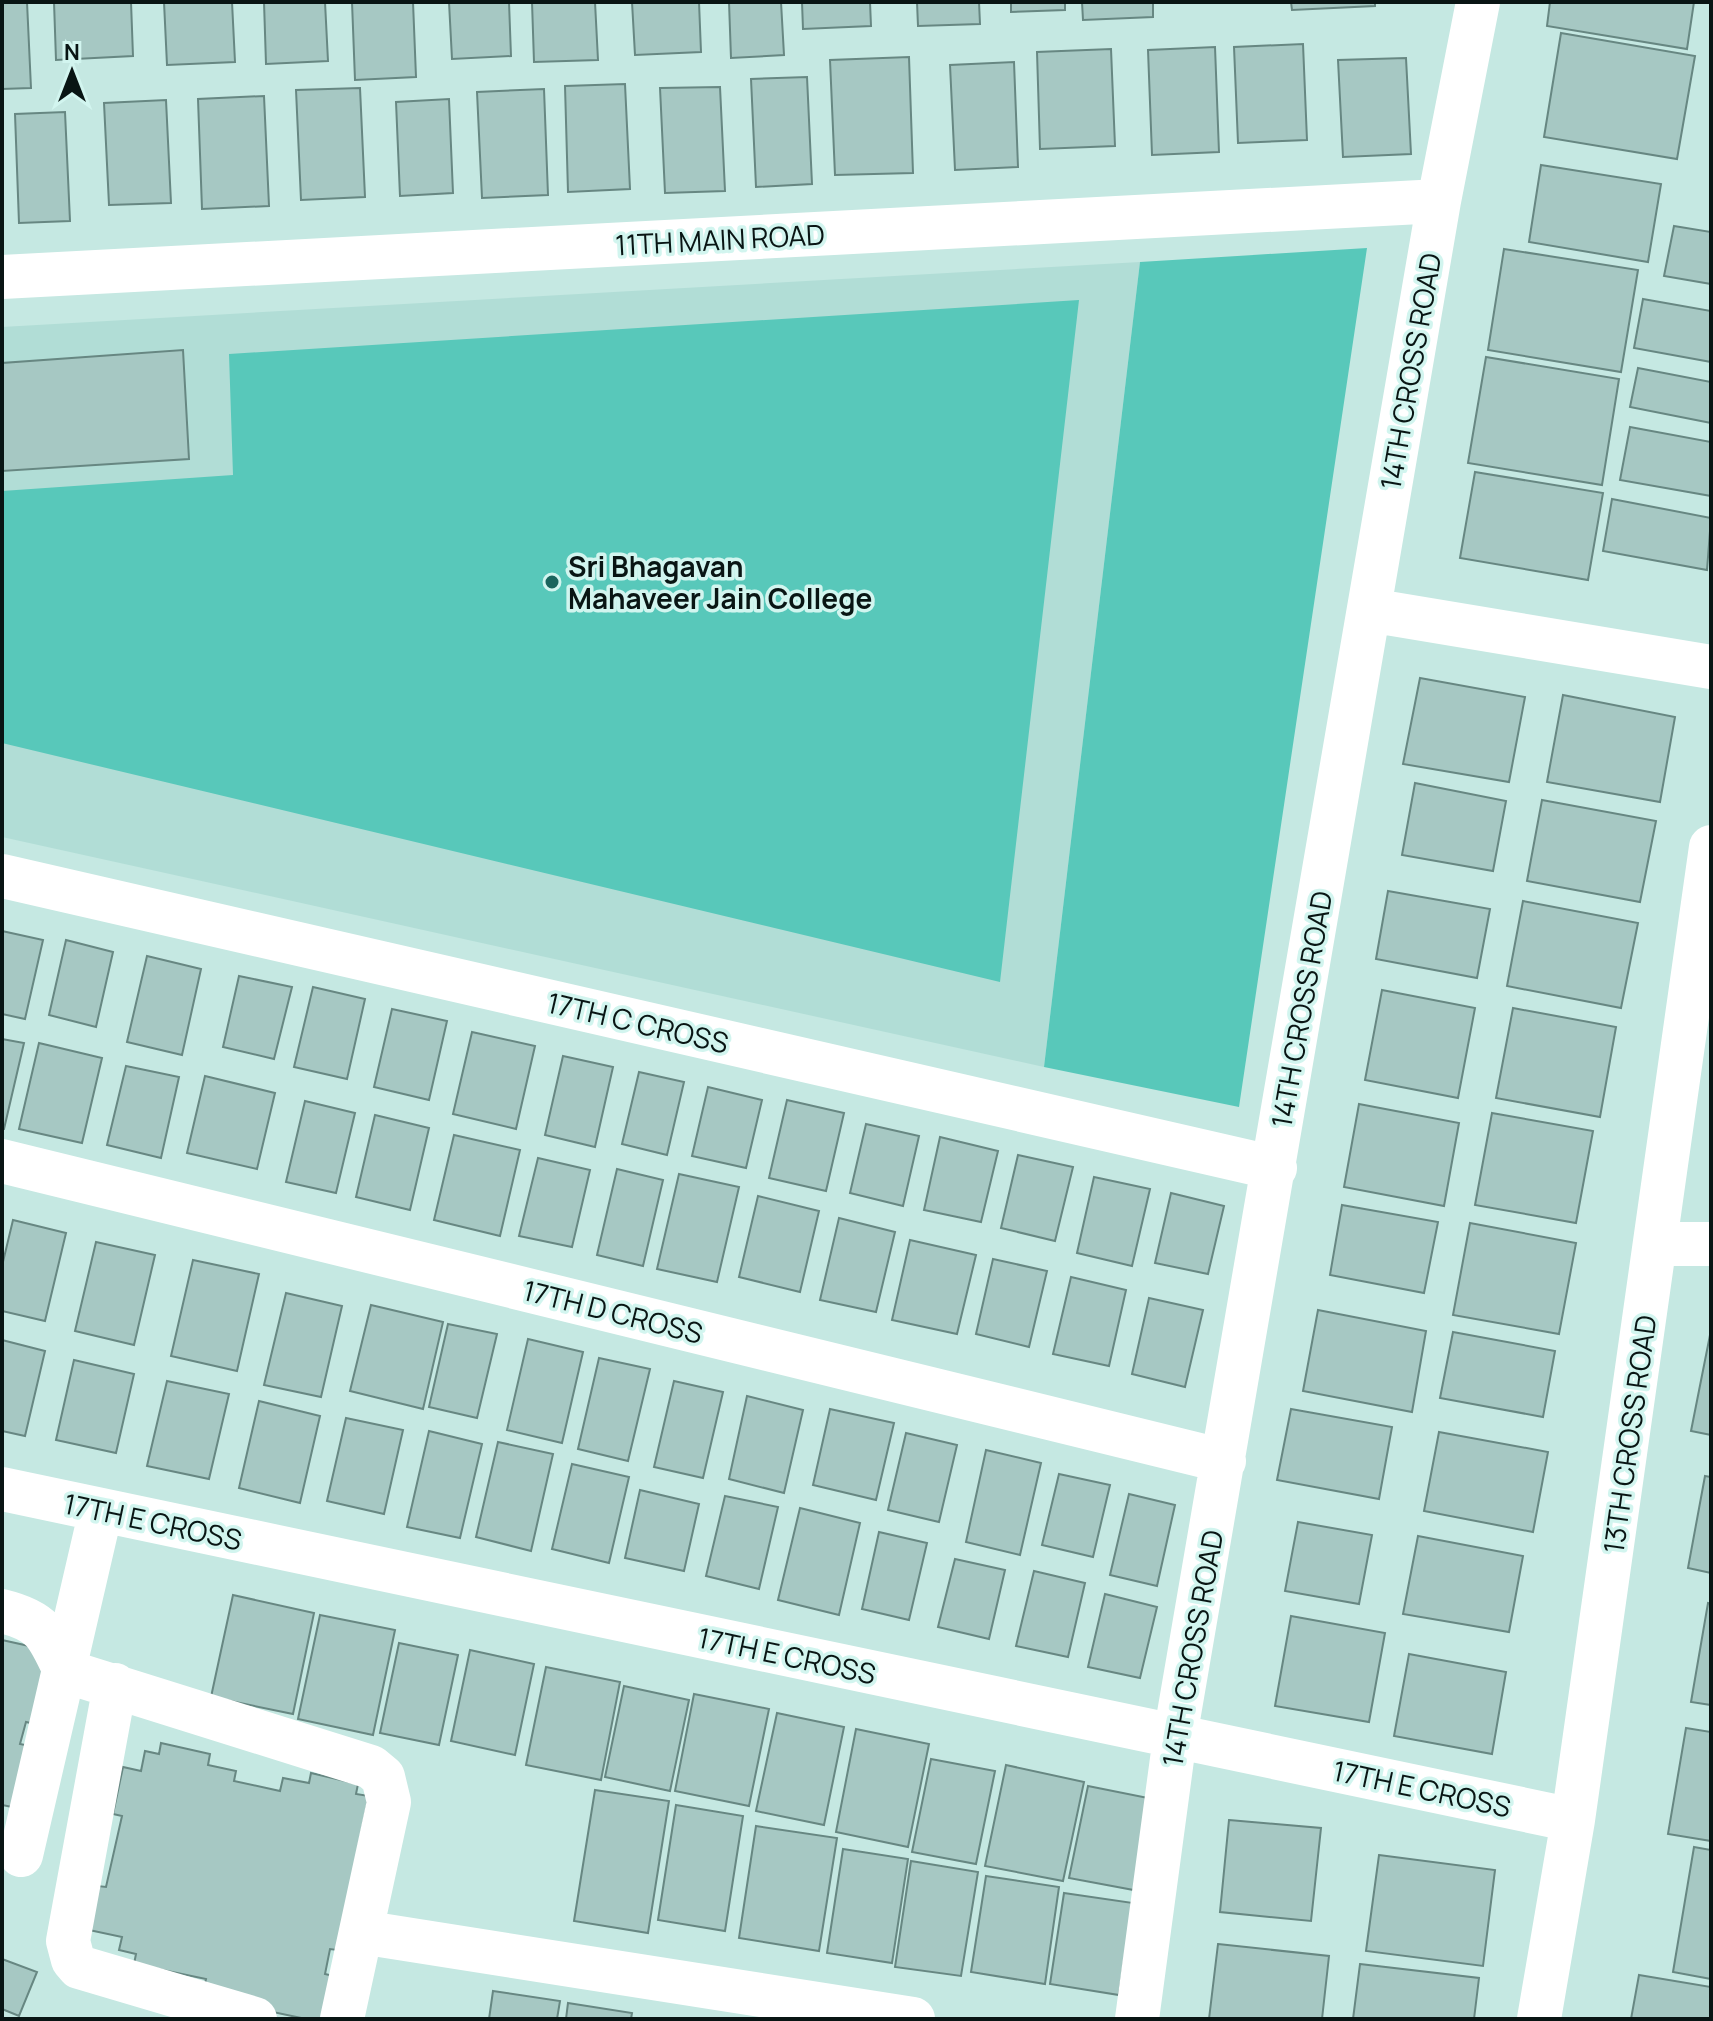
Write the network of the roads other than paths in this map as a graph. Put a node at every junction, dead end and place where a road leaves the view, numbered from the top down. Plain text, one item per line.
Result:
1 (1478, 2) edge
2 (1439, 201) junction
3 (2, 277) edge
4 (1369, 610) junction
5 (1711, 667) edge
6 (1711, 847) edge
7 (2, 876) edge
8 (2, 1161) edge
9 (1275, 1168) junction
10 (1657, 1244) junction
11 (1711, 1244) edge
12 (1224, 1461) junction
13 (2, 1489) edge
14 (101, 1510) junction
15 (2, 1611) edge
16 (65, 1671) junction
17 (115, 1685) junction
18 (1175, 1737) junction
19 (1573, 1820) junction
20 (21, 1855) dead end
21 (361, 1932) junction
22 (255, 2019) edge
23 (342, 2019) edge
24 (913, 2019) edge
25 (1137, 2019) edge
26 (1539, 2019) edge

1 - 2 street, 14TH CROSS ROAD
2 - 3 street, 11TH MAIN ROAD
2 - 4 street, 14TH CROSS ROAD
4 - 5 street
4 - 9 street, 14TH CROSS ROAD
6 - 10 street, 13TH CROSS ROAD
7 - 9 street, 17TH C CROSS
8 - 12 street, 17TH D CROSS
9 - 12 street, 14TH CROSS ROAD
10 - 11 street
10 - 19 street, 13TH CROSS ROAD
12 - 18 street, 14TH CROSS ROAD
13 - 14 street, 17TH E CROSS
14 - 16 street
14 - 18 street, 17TH E CROSS
15 - 16 street
16 - 17 street
16 - 20 street
17 - 21 street
17 - 22 street
18 - 19 street, 17TH E CROSS
18 - 25 street, 14TH CROSS ROAD
19 - 26 street, 13TH CROSS ROAD
21 - 23 street
21 - 24 street

